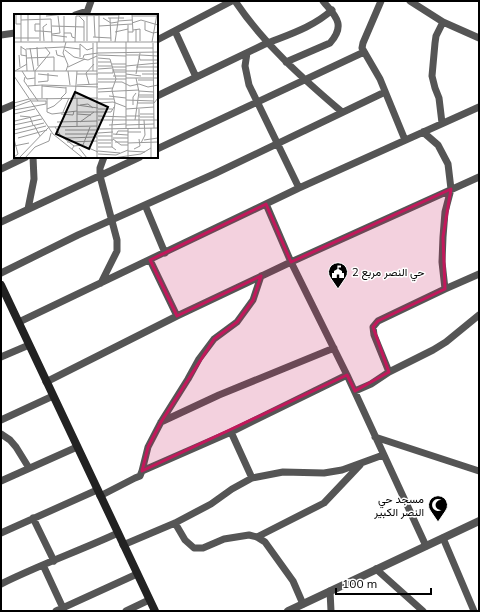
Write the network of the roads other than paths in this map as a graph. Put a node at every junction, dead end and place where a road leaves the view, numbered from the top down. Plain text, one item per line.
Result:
1 (91, 1) edge
2 (234, 1) edge
3 (322, 1) edge
4 (381, 1) edge
5 (410, 1) edge
6 (332, 10) junction
7 (86, 13) edge
8 (443, 22) junction
9 (175, 31) junction
10 (14, 33) edge
11 (1, 35) edge
12 (479, 38) edge
13 (158, 40) edge
14 (268, 43) junction
15 (364, 52) junction
16 (247, 53) junction
17 (286, 62) junction
18 (196, 77) junction
19 (304, 80) junction
20 (385, 92) junction
21 (158, 96) edge
22 (257, 102) junction
23 (14, 104) edge
24 (479, 107) edge
25 (1, 110) edge
26 (342, 112) junction
27 (442, 123) junction
28 (423, 132) junction
29 (405, 140) junction
30 (277, 142) junction
31 (158, 149) edge
32 (24, 158) edge
33 (33, 158) edge
34 (104, 158) edge
35 (138, 158) edge
36 (1, 169) edge
37 (100, 176) junction
38 (479, 176) edge
39 (299, 188) junction
40 (451, 189) junction
41 (266, 204) junction
42 (145, 205) junction
43 (28, 209) junction
44 (112, 220) junction
45 (1, 222) edge
46 (165, 253) junction
47 (150, 260) junction
48 (291, 262) junction
49 (1, 273) edge
50 (479, 274) edge
51 (261, 276) junction
52 (101, 283) junction
53 (1, 285) edge
54 (445, 289) junction
55 (3, 294) edge
56 (479, 315) edge
57 (177, 316) junction
58 (19, 322) junction
59 (29, 345) junction
60 (334, 348) junction
61 (1, 357) edge
62 (389, 372) junction
63 (347, 375) junction
64 (46, 382) junction
65 (354, 391) junction
66 (54, 396) junction
67 (1, 420) edge
68 (161, 422) junction
69 (231, 432) junction
70 (1, 434) edge
71 (375, 437) junction
72 (77, 447) junction
73 (384, 455) junction
74 (360, 465) junction
75 (29, 468) junction
76 (142, 471) junction
77 (479, 471) edge
78 (252, 478) junction
79 (1, 481) edge
80 (98, 493) junction
81 (33, 518) junction
82 (479, 521) edge
83 (175, 522) junction
84 (1, 533) edge
85 (118, 533) junction
86 (257, 537) junction
87 (443, 538) junction
88 (123, 545) junction
89 (426, 546) junction
90 (54, 560) junction
91 (43, 565) junction
92 (376, 569) junction
93 (137, 574) junction
94 (1, 584) edge
95 (330, 591) junction
96 (149, 600) junction
97 (303, 604) junction
98 (63, 608) junction
99 (56, 611) edge
100 (126, 611) edge
101 (155, 611) edge
102 (288, 611) edge
103 (331, 611) edge
104 (423, 611) edge
105 (474, 611) edge

1 - 7 street
2 - 9 street
2 - 14 street
3 - 6 street
4 - 15 street
5 - 8 street
6 - 14 street
6 - 17 street
8 - 12 street
8 - 27 street
9 - 13 street
9 - 18 street
10 - 11 street
14 - 16 street
14 - 17 street
15 - 19 street
15 - 20 street
16 - 18 street
16 - 22 street
17 - 19 street
18 - 21 street
19 - 22 street
19 - 26 street
20 - 26 street
20 - 29 street
22 - 30 street
22 - 31 street
23 - 25 street
24 - 27 street
26 - 30 street
27 - 28 street
28 - 29 street
28 - 40 street
29 - 39 street
30 - 39 street
30 - 42 street
32 - 36 street
33 - 43 street
34 - 37 street
35 - 37 street
37 - 43 street
37 - 44 street
38 - 40 street
39 - 41 street
40 - 48 street
40 - 54 street
41 - 46 street
41 - 48 street
42 - 44 street
42 - 46 street
43 - 45 street
44 - 49 street
44 - 52 street
46 - 47 street
47 - 52 street
47 - 57 street
48 - 51 street
48 - 60 street
50 - 54 street
51 - 57 street
51 - 68 street
52 - 58 street
53 - 55 main road
54 - 62 street
55 - 58 main road
56 - 62 street
57 - 64 street
58 - 59 main road
59 - 61 street
59 - 64 main road
60 - 63 street
60 - 68 street
62 - 65 street
63 - 65 street
63 - 69 street
64 - 66 main road
65 - 71 street
66 - 67 street
66 - 72 main road
68 - 76 street
69 - 76 street
69 - 78 street
70 - 75 street
71 - 73 street
71 - 77 street
72 - 75 street
72 - 80 main road
73 - 74 street
73 - 89 street
74 - 78 street
74 - 86 street
75 - 79 street
76 - 80 street
78 - 83 street
80 - 81 street
80 - 85 main road
81 - 84 street
81 - 90 street
82 - 87 street
83 - 86 street
83 - 88 street
85 - 88 main road
85 - 90 street
86 - 97 street
87 - 89 street
87 - 105 street
88 - 93 main road
89 - 92 street
90 - 91 street
91 - 94 street
91 - 98 street
92 - 95 street
92 - 104 street
93 - 96 main road
93 - 98 street
95 - 97 street
95 - 103 street
96 - 100 street
96 - 101 main road
97 - 102 street
98 - 99 street

